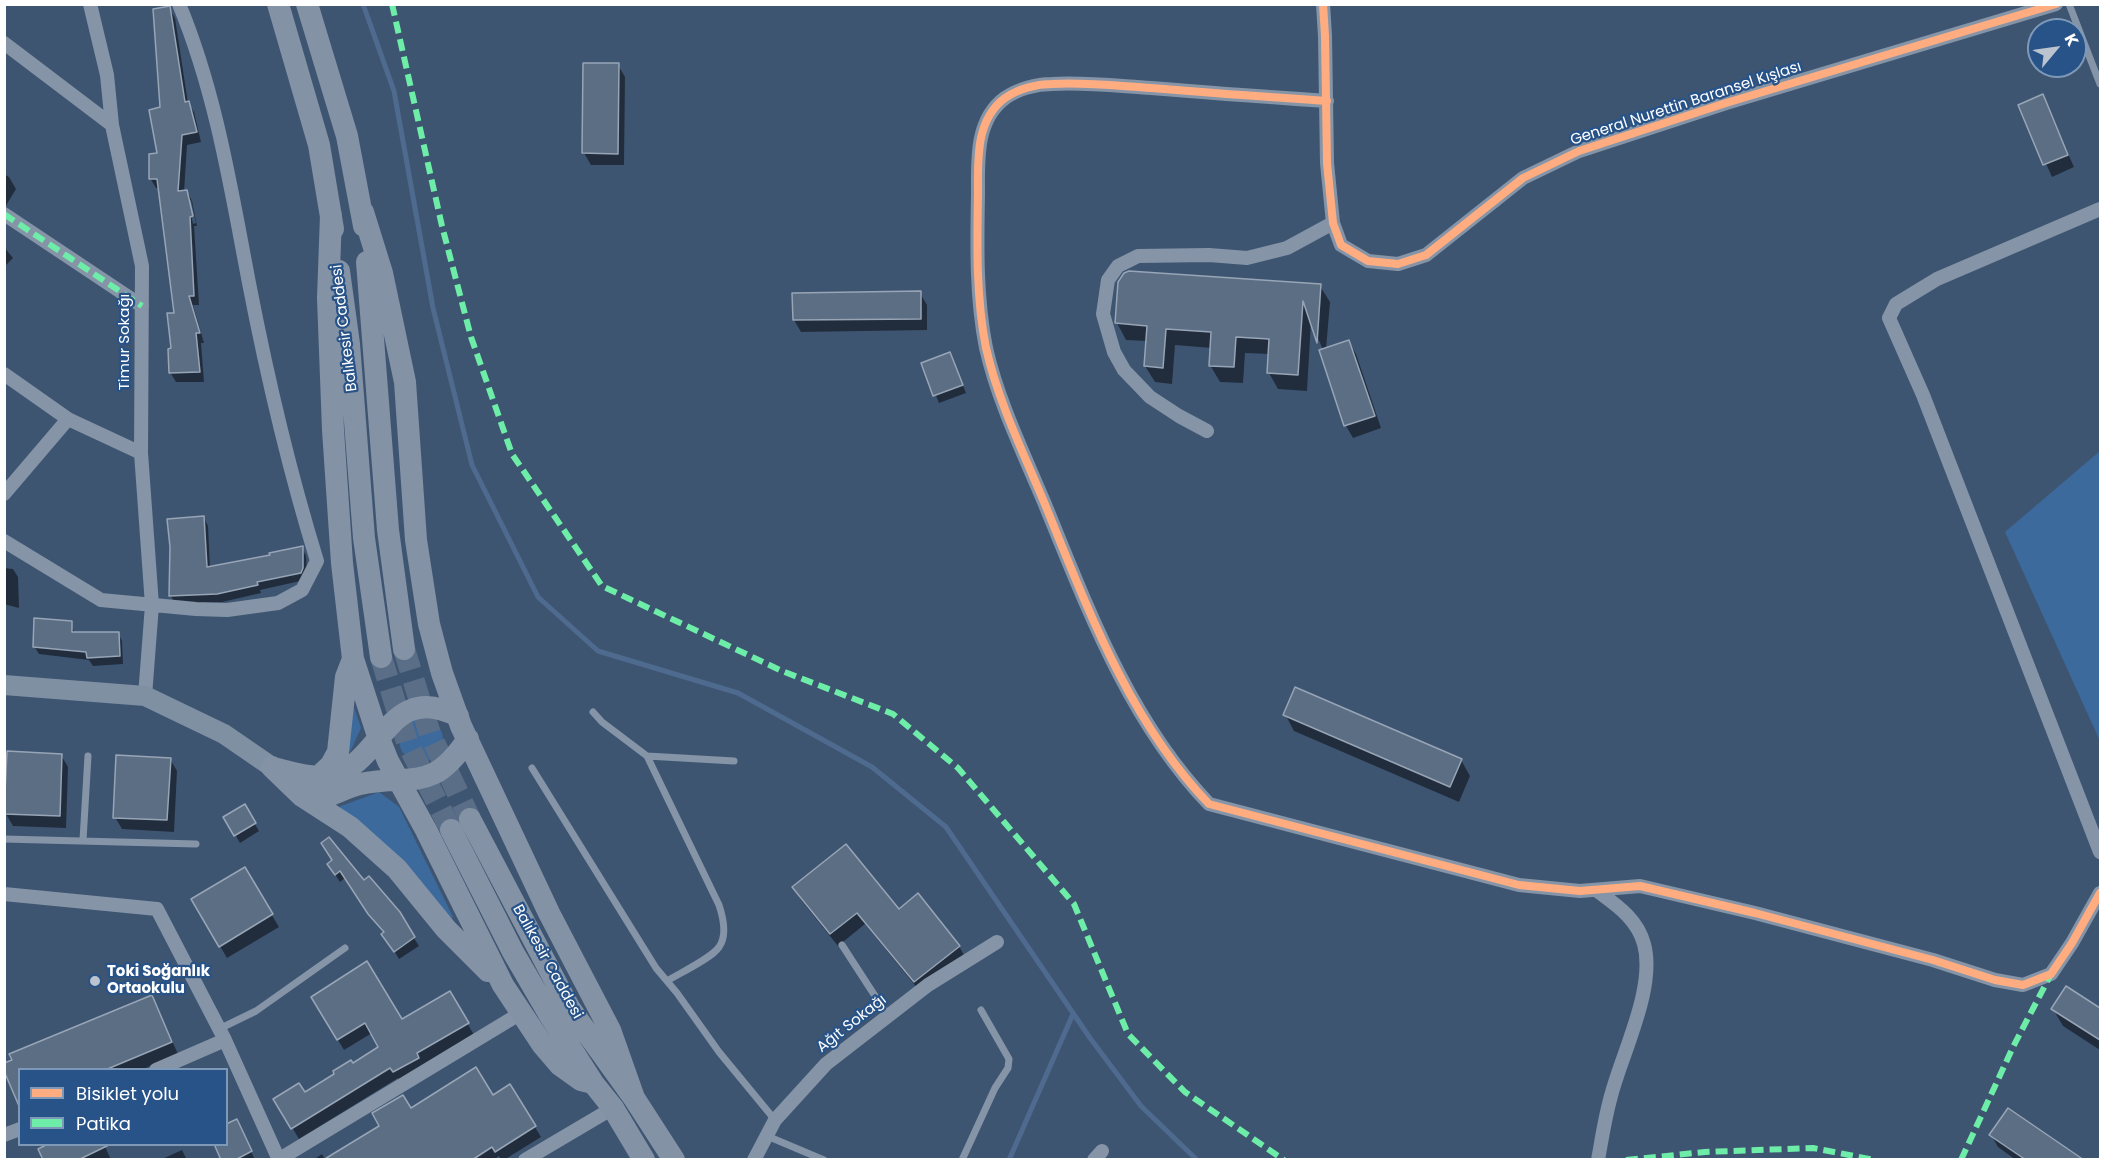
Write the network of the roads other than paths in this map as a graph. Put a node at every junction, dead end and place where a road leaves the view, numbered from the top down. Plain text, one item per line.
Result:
1 (90, 4) edge
2 (179, 4) edge
3 (278, 4) edge
4 (307, 4) edge
5 (1323, 4) edge
6 (2004, 4) edge
7 (2056, 4) edge
8 (2068, 4) edge
9 (2008, 19) junction
10 (4, 43) edge
11 (2100, 84) edge
12 (1327, 101) junction
13 (112, 125) junction
14 (2100, 208) edge
15 (363, 212) junction
16 (4, 214) edge
17 (331, 215) junction
18 (1333, 223) junction
19 (142, 306) junction
20 (4, 374) edge
21 (68, 419) junction
22 (1207, 431) dead end
23 (141, 453) junction
24 (4, 494) edge
25 (4, 541) edge
26 (152, 605) junction
27 (404, 649) tunnel mouth
28 (381, 657) tunnel mouth
29 (353, 659) junction
30 (4, 685) edge
31 (145, 696) junction
32 (593, 712) dead end
33 (458, 716) junction
34 (378, 736) junction
35 (468, 739) junction
36 (88, 756) dead end
37 (647, 756) junction
38 (734, 761) dead end
39 (272, 767) junction
40 (532, 768) dead end
41 (317, 778) junction
42 (398, 780) junction
43 (303, 796) junction
44 (470, 819) tunnel mouth
45 (451, 830) tunnel mouth
46 (4, 839) edge
47 (83, 840) junction
48 (196, 844) dead end
49 (2100, 852) edge
50 (1596, 890) junction
51 (2100, 893) edge
52 (4, 894) edge
53 (997, 942) dead end
54 (842, 945) dead end
55 (345, 948) dead end
56 (667, 981) junction
57 (502, 985) junction
58 (981, 1010) dead end
59 (521, 1013) junction
60 (888, 1016) junction
61 (222, 1034) junction
62 (160, 1068) edge
63 (593, 1083) junction
64 (634, 1098) junction
65 (613, 1108) junction
66 (775, 1120) junction
67 (767, 1136) junction
68 (278, 1159) edge
69 (525, 1160) edge
70 (644, 1160) edge
71 (674, 1160) edge
72 (754, 1160) edge
73 (824, 1160) edge
74 (962, 1160) edge
75 (1598, 1160) edge

1 - 13 street, Timur Sokağı
2 - 26 street
3 - 17 main road, Balıkesir Caddesi
4 - 15 main road, Balıkesir Caddesi
5 - 12 street, General Nurettin Baransel Kışlası
6 - 9 street
7 - 9 street, General Nurettin Baransel Kışlası
8 - 11 lane
9 - 18 street, General Nurettin Baransel Kışlası
10 - 13 street
12 - 18 street, General Nurettin Baransel Kışlası
12 - 50 street
13 - 19 street, Timur Sokağı
14 - 49 street
15 - 27 main road, Balıkesir Caddesi
15 - 33 main road
16 - 19 street
17 - 28 main road, Balıkesir Caddesi
17 - 29 main road
18 - 22 street
19 - 23 street, Timur Sokağı
20 - 21 street
21 - 23 street
21 - 24 street
23 - 26 street, Timur Sokağı
25 - 26 street
26 - 31 street, Timur Sokağı
29 - 34 main road
29 - 41 main road
30 - 31 main road
31 - 39 main road
32 - 37 lane
33 - 34 main road
33 - 35 main road
34 - 41 main road
34 - 42 main road
35 - 42 main road
35 - 64 main road
36 - 47 lane
37 - 38 lane
37 - 56 lane
39 - 41 main road
39 - 43 main road
40 - 56 lane
42 - 43 main road
42 - 57 main road
43 - 57 main road
44 - 64 main road, Balıkesir Caddesi
45 - 63 main road, Balıkesir Caddesi
46 - 47 lane
47 - 48 lane
50 - 51 street
50 - 75 street
52 - 61 street
53 - 60 street, Ağıt Sokağı
54 - 60 lane
55 - 61 lane
56 - 66 lane
57 - 59 main road
58 - 74 lane
59 - 63 main road
59 - 68 street
60 - 66 street, Ağıt Sokağı
61 - 62 street
61 - 68 street
63 - 65 main road, Balıkesir Caddesi
64 - 71 main road, Balıkesir Caddesi
65 - 69 street
65 - 70 main road, Balıkesir Caddesi
66 - 67 street, Ağıt Sokağı
67 - 72 street, Ağıt Sokağı
67 - 73 lane

